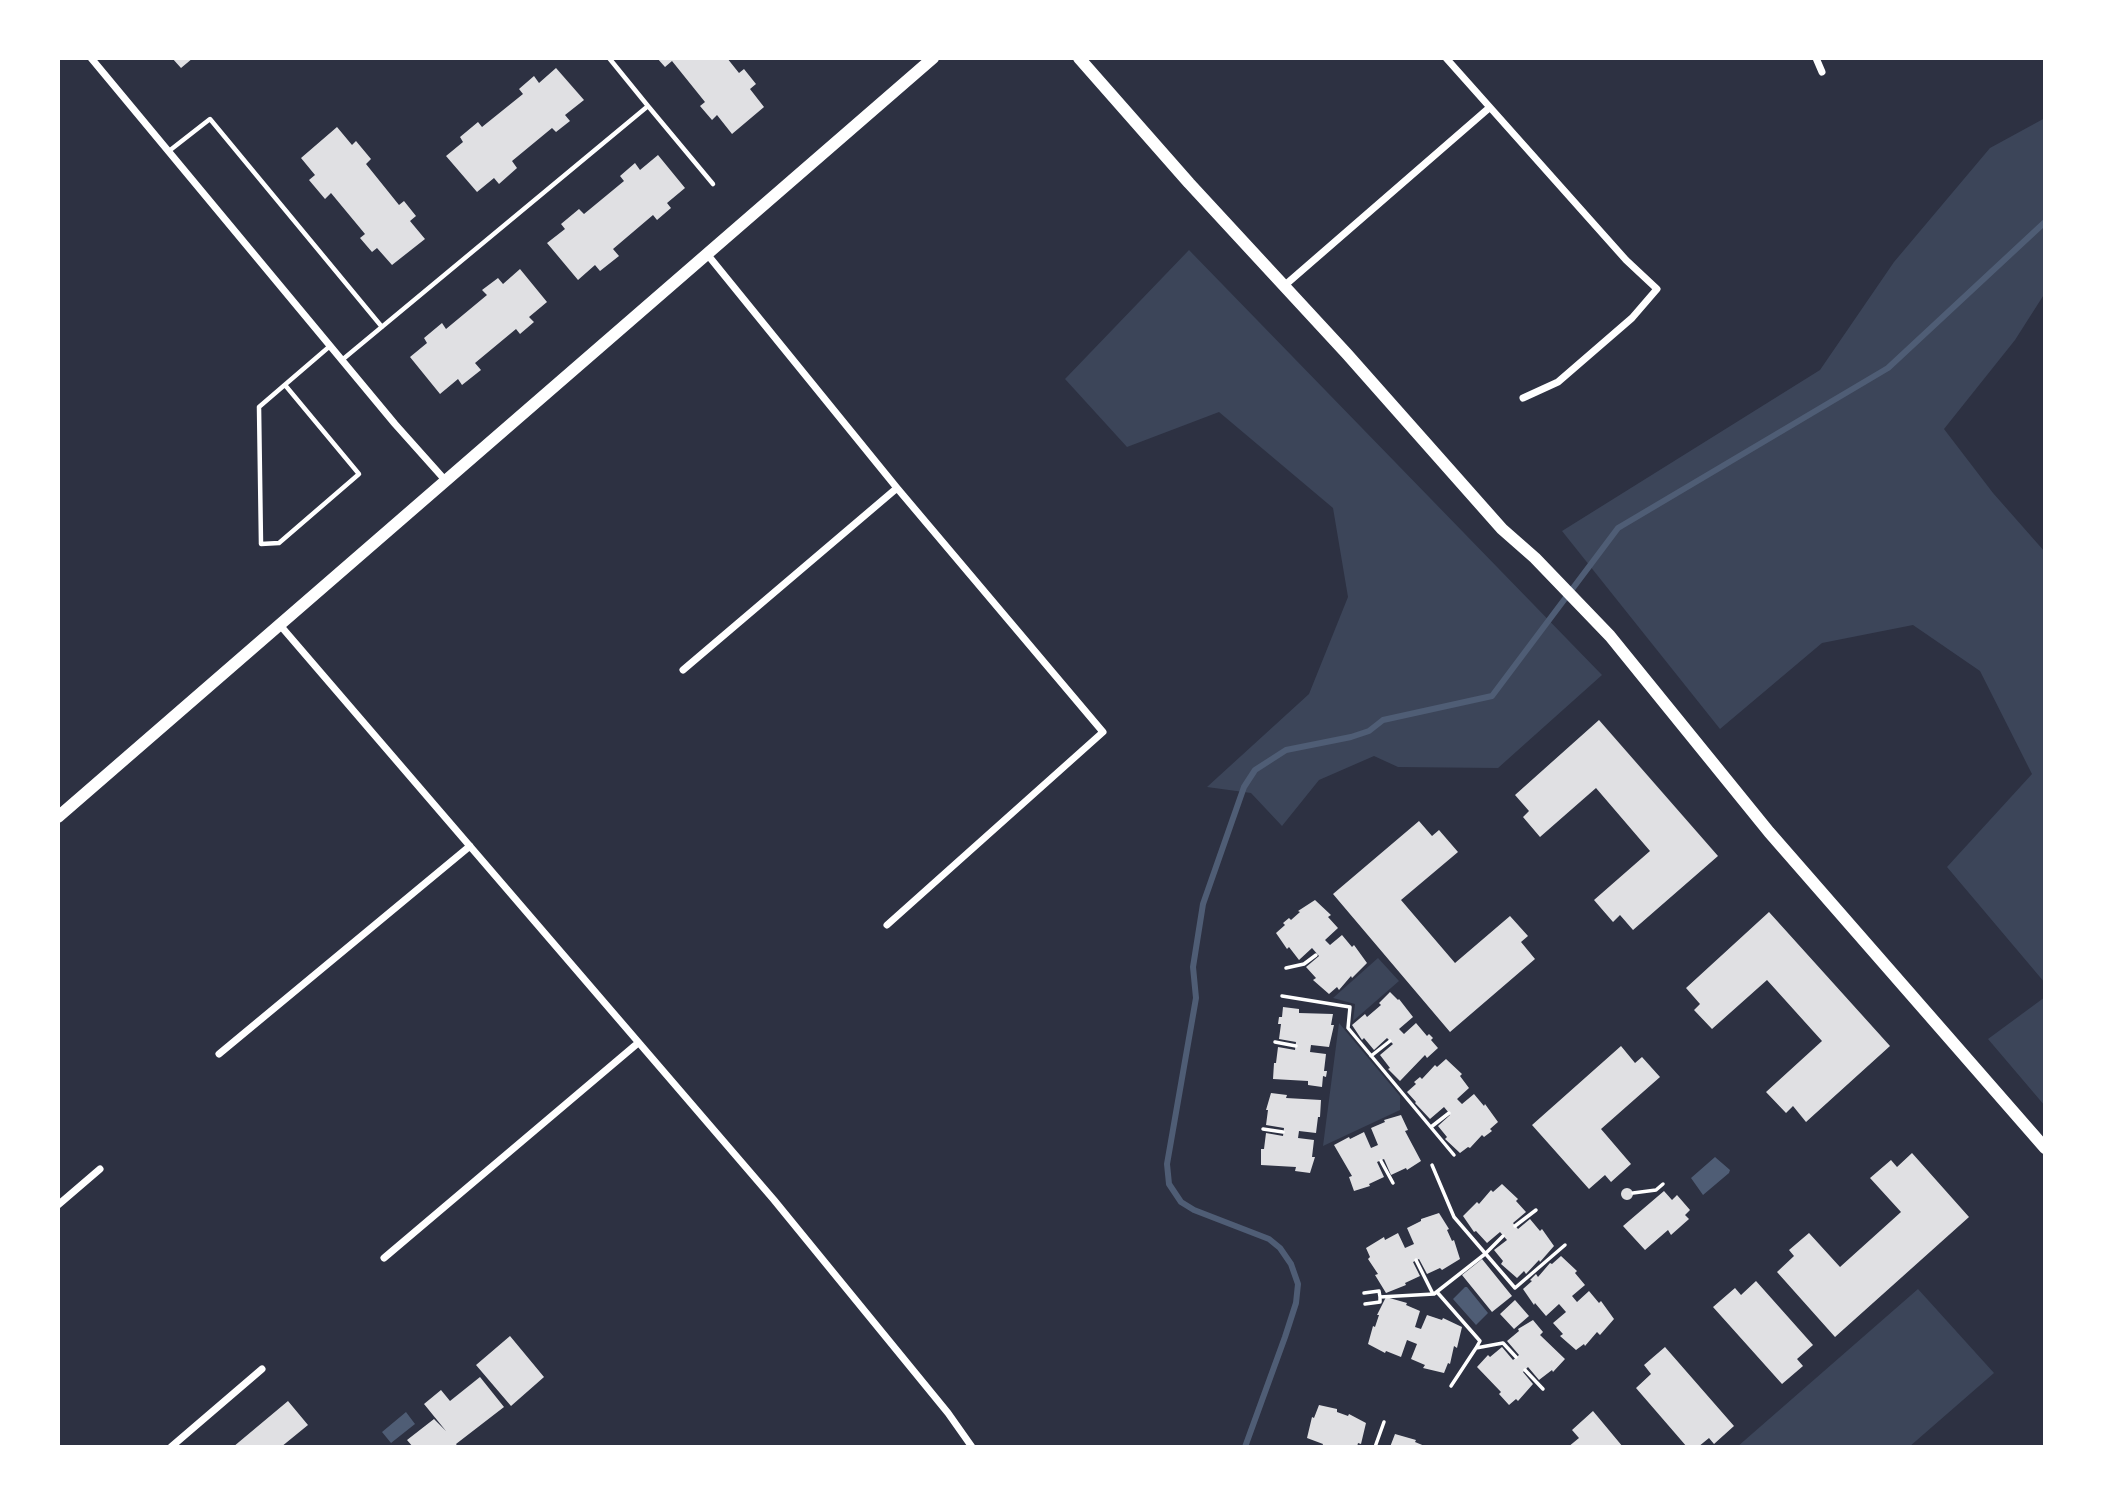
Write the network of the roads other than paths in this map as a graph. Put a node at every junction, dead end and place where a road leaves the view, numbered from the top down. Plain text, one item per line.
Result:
1 (91, 58) edge
2 (609, 58) edge
3 (933, 58) edge
4 (1079, 58) edge
5 (1446, 58) edge
6 (1816, 58) edge
7 (1822, 72) dead end
8 (648, 106) junction
9 (1489, 108) junction
10 (169, 151) junction
11 (713, 184) dead end
12 (707, 254) junction
13 (1284, 286) junction
14 (382, 327) junction
15 (330, 346) junction
16 (342, 360) junction
17 (285, 385) junction
18 (1523, 398) dead end
19 (445, 480) junction
20 (897, 488) junction
21 (279, 624) junction
22 (683, 670) dead end
23 (58, 817) edge
24 (470, 846) junction
25 (887, 925) dead end
26 (638, 1043) junction
27 (219, 1054) dead end
28 (2045, 1147) edge
29 (100, 1169) dead end
30 (58, 1205) edge
31 (384, 1258) dead end
32 (262, 1369) dead end
33 (172, 1447) edge
34 (972, 1447) edge

1 - 10 street
2 - 8 lane
3 - 12 street
4 - 13 street
5 - 9 street
6 - 7 street
8 - 11 lane
8 - 14 lane
9 - 13 street
9 - 18 street
10 - 14 lane
10 - 15 street
12 - 19 street
12 - 20 street
13 - 28 street
14 - 16 lane
15 - 16 street
15 - 17 lane
16 - 19 street
17 - 17 lane
19 - 21 street
20 - 22 street
20 - 25 street
21 - 23 street
21 - 24 street
24 - 26 street
24 - 27 street
26 - 31 street
26 - 34 street
29 - 30 street
32 - 33 street

